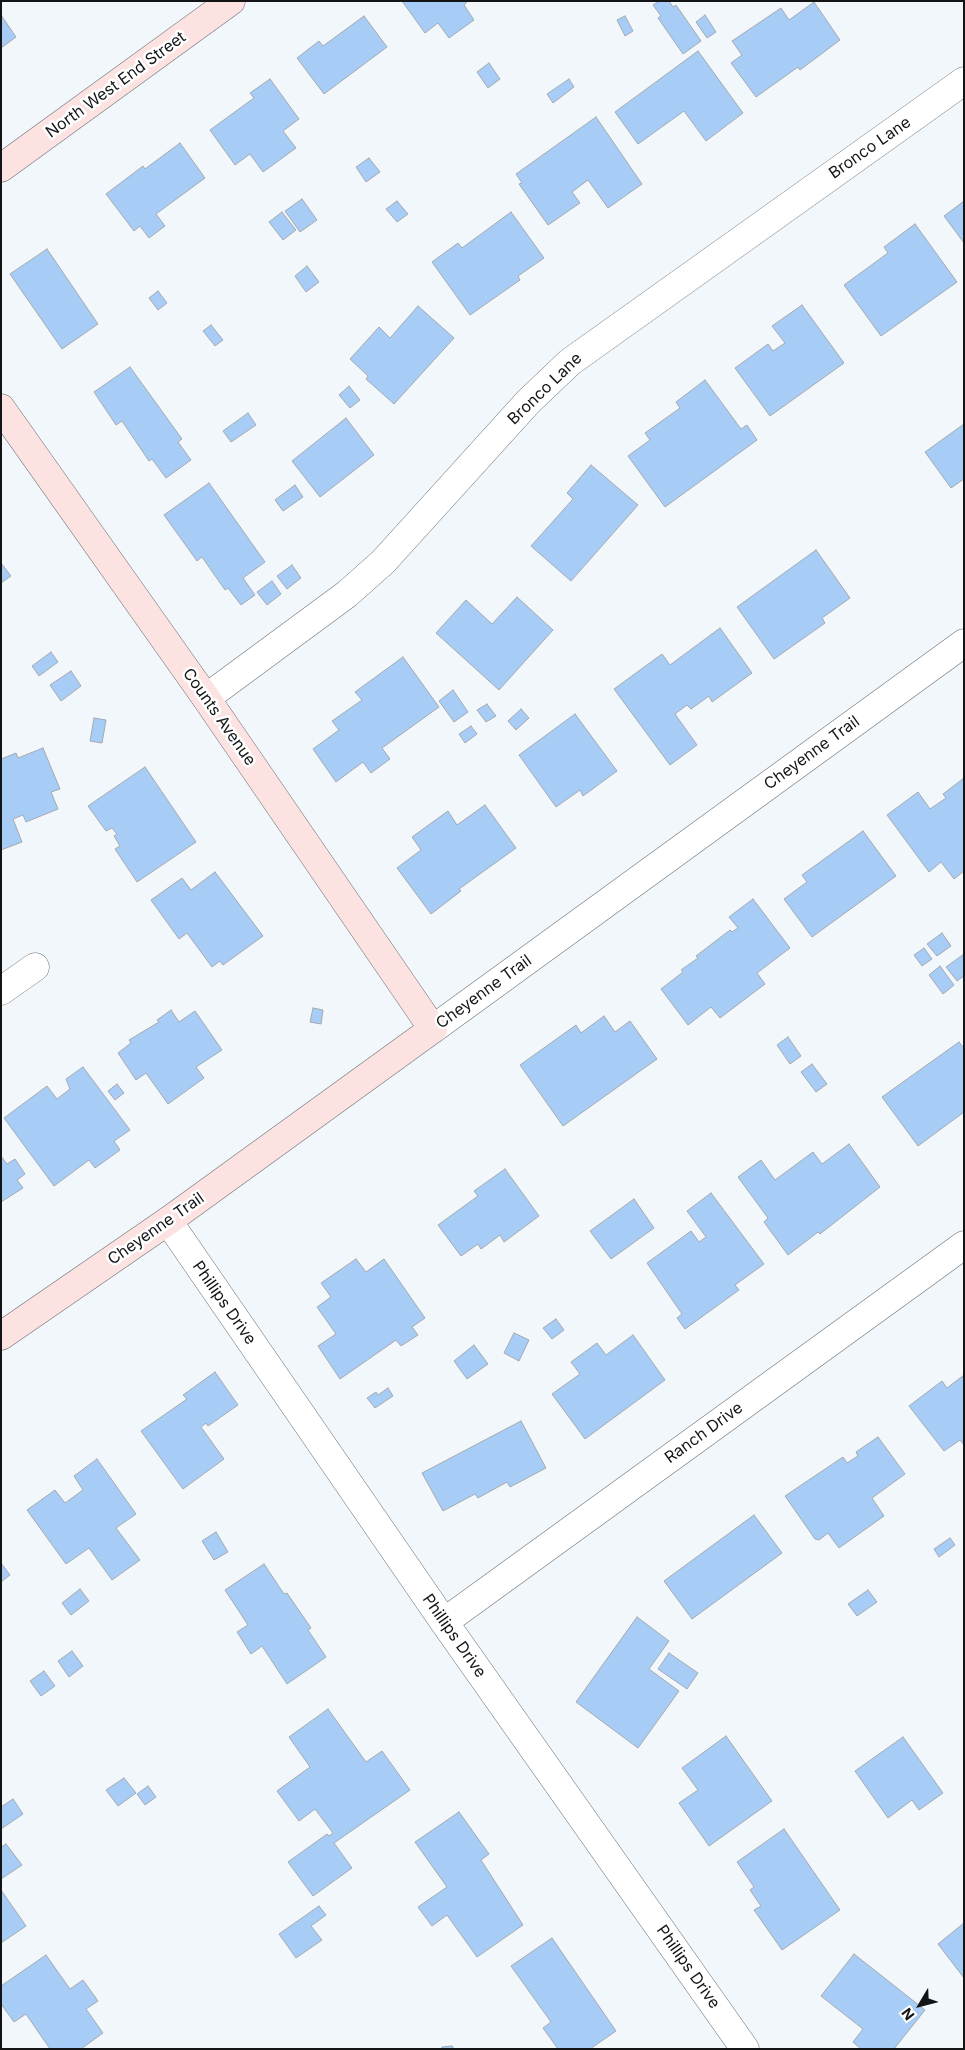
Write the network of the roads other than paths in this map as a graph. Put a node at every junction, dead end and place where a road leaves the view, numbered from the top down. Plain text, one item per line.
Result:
1 (231, 1) edge
2 (964, 81) edge
3 (1, 168) edge
4 (1, 408) edge
5 (964, 642) edge
6 (206, 698) junction
7 (35, 967) dead end
8 (1, 991) edge
9 (433, 1029) junction
10 (168, 1221) junction
11 (964, 1245) edge
12 (1, 1336) edge
13 (444, 1622) junction
14 (745, 2049) edge

1 - 3 street, North West End Street
2 - 6 street, Bronco Lane
4 - 6 street, Counts Avenue
5 - 9 street, Cheyenne Trail
6 - 9 street, Counts Avenue
7 - 8 street
9 - 10 street, Cheyenne Trail
10 - 12 street, Cheyenne Trail
10 - 13 street, Phillips Drive
11 - 13 street, Ranch Drive
13 - 14 street, Phillips Drive

